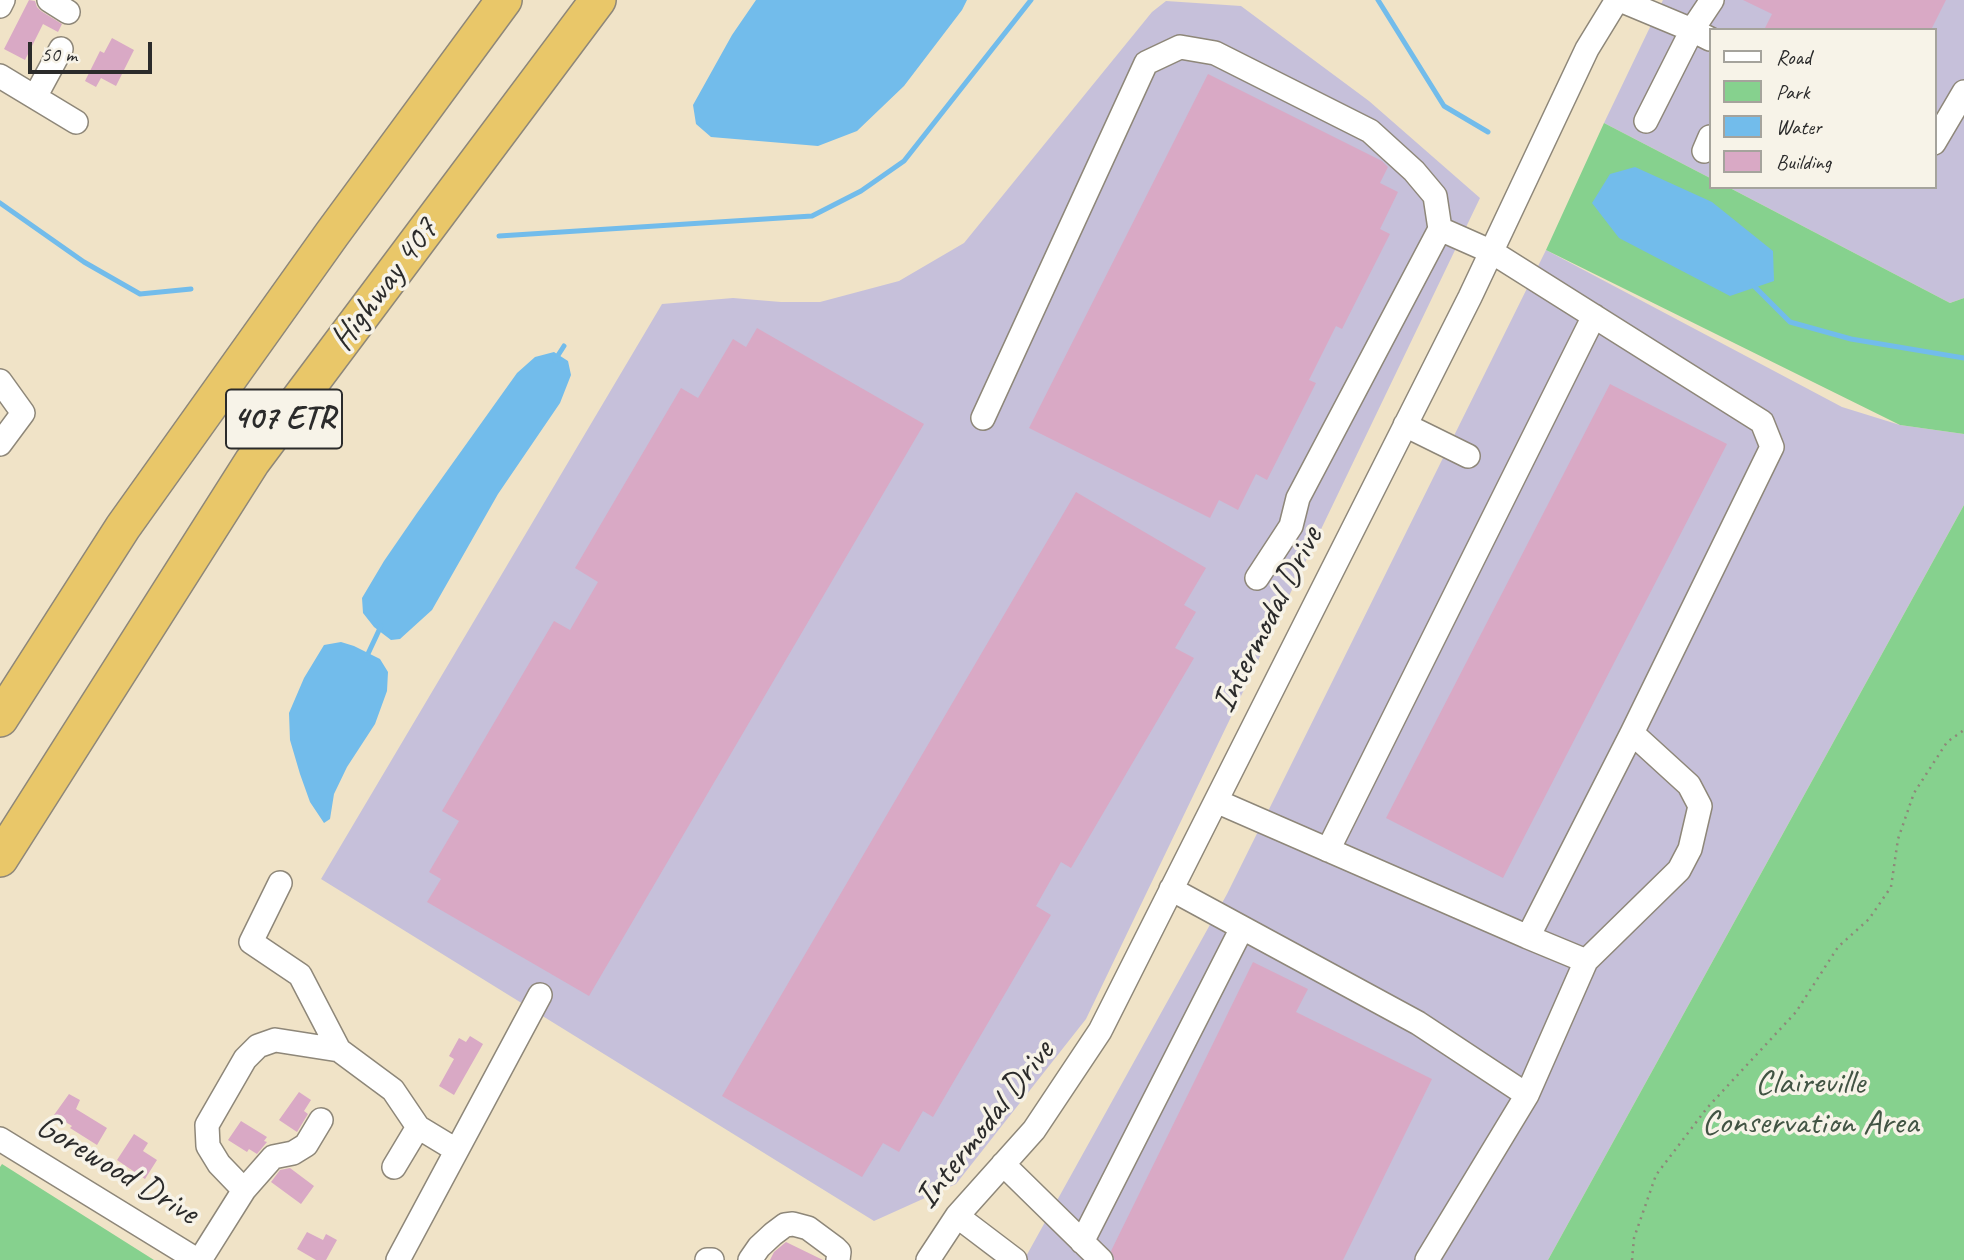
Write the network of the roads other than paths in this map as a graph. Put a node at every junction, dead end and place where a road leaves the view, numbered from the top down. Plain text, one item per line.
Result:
1 (3, 0) edge
2 (505, 0) edge
3 (598, 0) edge
4 (1619, 0) edge
5 (1712, 0) edge
6 (0, 6) edge
7 (1701, 35) edge
8 (61, 49) dead end
9 (0, 76) edge
10 (1964, 92) edge
11 (35, 97) junction
12 (1647, 121) dead end
13 (76, 122) dead end
14 (1936, 140) edge
15 (1440, 229) junction
16 (1492, 252) junction
17 (1594, 316) junction
18 (0, 381) edge
19 (983, 418) dead end
20 (1405, 425) junction
21 (0, 444) edge
22 (1468, 456) dead end
23 (1257, 578) dead end
24 (0, 719) edge
25 (1632, 733) junction
26 (1216, 801) junction
27 (1328, 850) junction
28 (0, 859) edge
29 (280, 883) dead end
30 (1171, 889) junction
31 (1242, 928) junction
32 (1528, 937) junction
33 (1586, 961) junction
34 (540, 995) dead end
35 (340, 1050) junction
36 (1527, 1095) junction
37 (321, 1120) dead end
38 (418, 1127) junction
39 (0, 1139) edge
40 (456, 1150) junction
41 (1003, 1164) junction
42 (394, 1167) dead end
43 (244, 1190) junction
44 (957, 1216) junction
45 (1082, 1242) junction
46 (933, 1252) edge
47 (199, 1260) edge
48 (398, 1260) edge
49 (750, 1260) edge
50 (838, 1260) edge
51 (1015, 1260) edge
52 (1101, 1260) edge
53 (1427, 1260) edge

1 - 6 street
2 - 24 highway, Highway 407 / 407 ETR
3 - 28 highway, Highway 407 / 407 ETR
4 - 7 street
4 - 16 street, Intermodal Drive
5 - 7 street
7 - 12 street
8 - 11 street
9 - 11 street
10 - 14 street
11 - 13 street
15 - 16 street
15 - 19 street
15 - 23 street
16 - 17 street
16 - 20 street, Intermodal Drive
17 - 25 street
17 - 27 street
18 - 21 street
20 - 22 street
20 - 26 street, Intermodal Drive
25 - 32 street
25 - 33 street
26 - 27 street
26 - 30 street, Intermodal Drive
27 - 32 street
29 - 35 street
30 - 31 street
30 - 41 street, Intermodal Drive
31 - 36 street
31 - 45 street
32 - 33 street
33 - 36 street
34 - 40 street
35 - 38 street
35 - 43 street
36 - 53 street
37 - 43 street
38 - 40 street
38 - 42 street
39 - 47 street, Gorewood Drive
40 - 48 street
41 - 44 street, Intermodal Drive
41 - 45 street
43 - 47 street
44 - 46 street, Intermodal Drive
44 - 51 street
45 - 52 street
49 - 50 street

